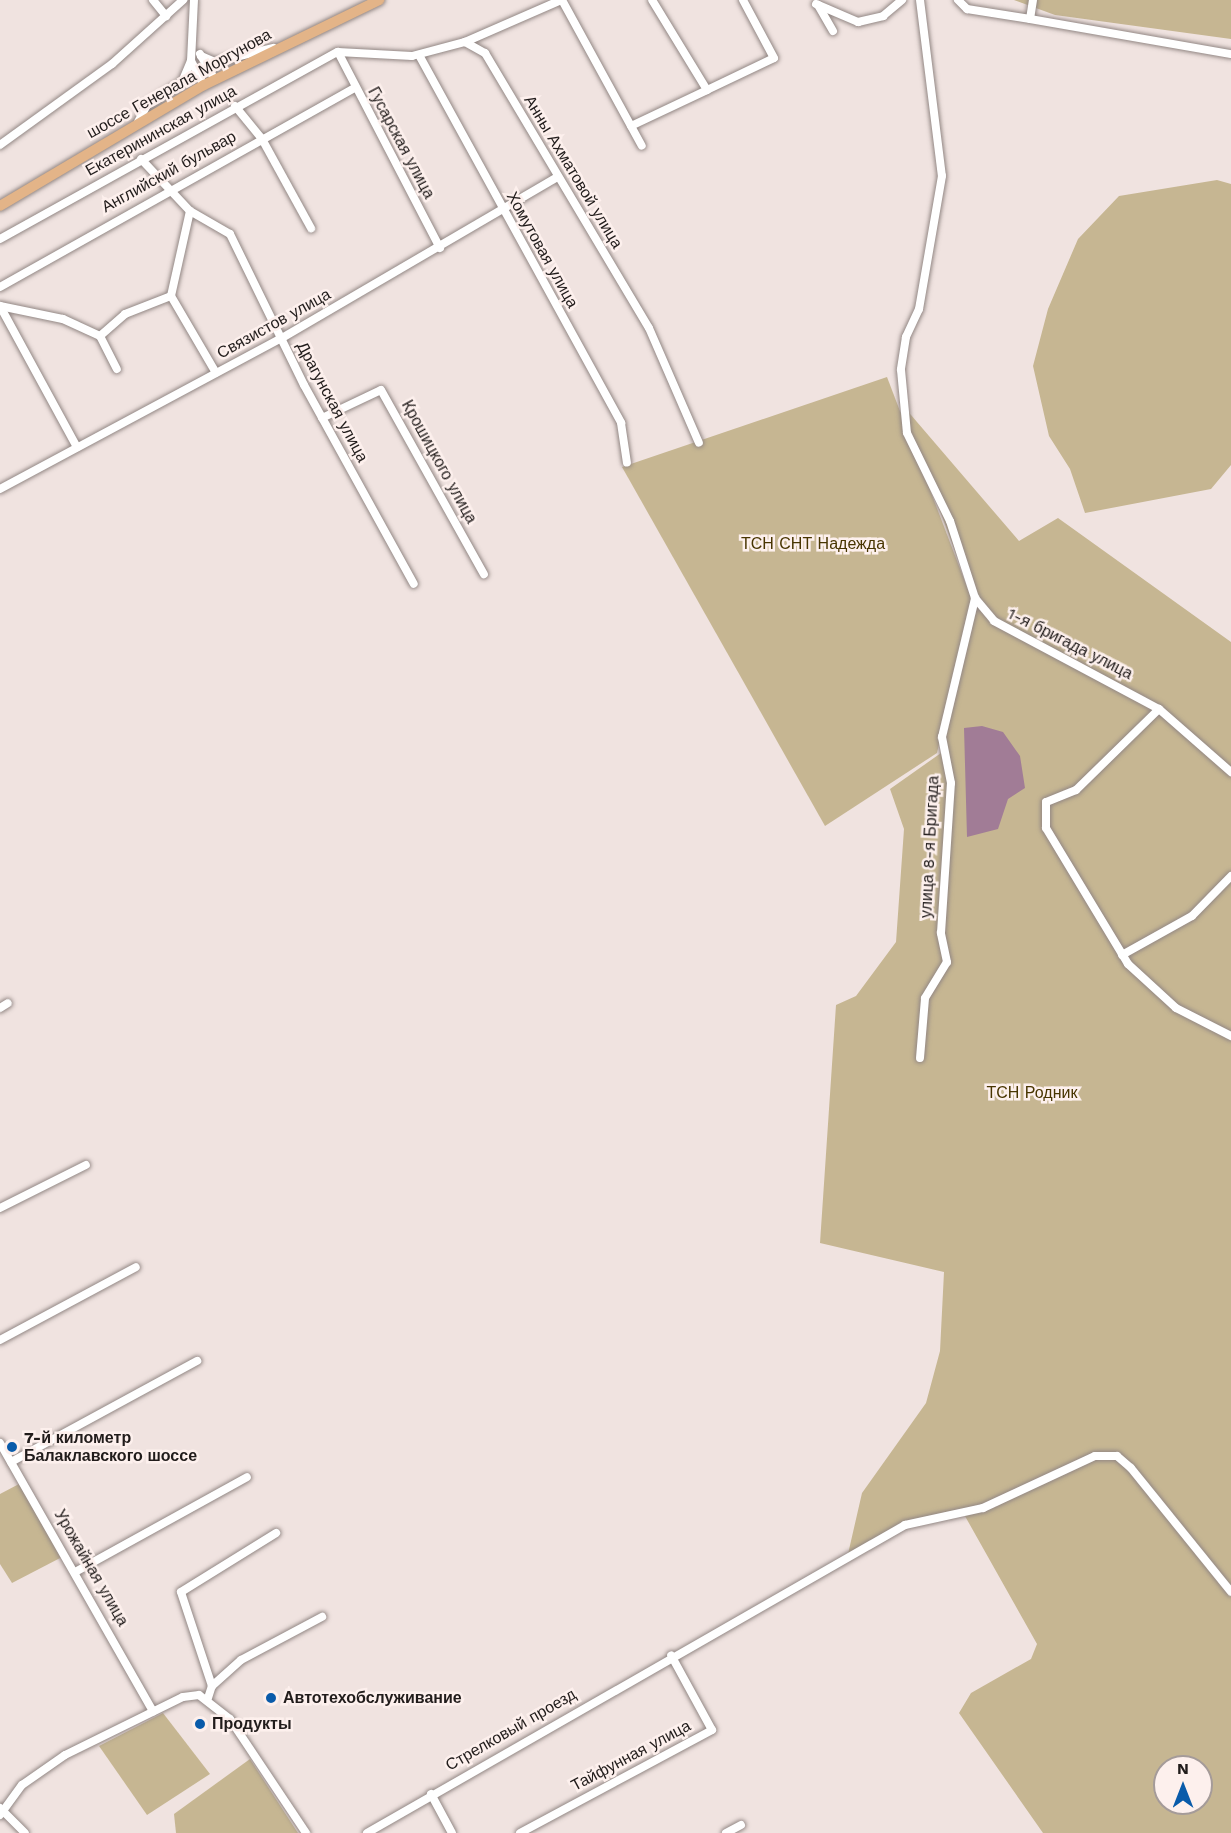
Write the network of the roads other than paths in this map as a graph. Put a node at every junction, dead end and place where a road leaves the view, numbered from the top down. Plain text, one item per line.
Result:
1 (153, 0) edge
2 (183, 0) edge
3 (194, 0) edge
4 (380, 0) edge
5 (561, 0) edge
6 (652, 0) edge
7 (743, 0) edge
8 (902, 0) edge
9 (920, 0) edge
10 (958, 0) edge
11 (1033, 0) edge
12 (815, 2) edge
13 (166, 16) junction
14 (1030, 19) junction
15 (833, 31) dead end
16 (465, 42) junction
17 (193, 44) junction
18 (279, 46) junction
19 (338, 52) junction
20 (1231, 54) edge
21 (419, 55) junction
22 (201, 56) junction
23 (191, 61) junction
24 (215, 80) junction
25 (204, 85) junction
26 (355, 88) junction
27 (707, 90) junction
28 (235, 106) junction
29 (138, 122) junction
30 (631, 126) junction
31 (261, 139) junction
32 (0, 145) edge
33 (642, 146) dead end
34 (141, 159) junction
35 (557, 177) junction
36 (169, 190) junction
37 (0, 206) edge
38 (502, 210) junction
39 (190, 211) junction
40 (310, 228) dead end
41 (0, 239) edge
42 (440, 248) junction
43 (0, 287) edge
44 (171, 296) junction
45 (0, 306) edge
46 (100, 336) junction
47 (282, 338) junction
48 (117, 369) dead end
49 (216, 372) junction
50 (322, 418) junction
51 (699, 443) dead end
52 (77, 447) junction
53 (627, 463) dead end
54 (0, 489) edge
55 (484, 574) dead end
56 (414, 585) dead end
57 (975, 598) junction
58 (1158, 709) junction
59 (1231, 772) edge
60 (1231, 876) edge
61 (1122, 955) junction
62 (1231, 1036) edge
63 (920, 1058) dead end
64 (86, 1165) dead end
65 (0, 1208) edge
66 (136, 1267) dead end
67 (0, 1340) edge
68 (197, 1361) dead end
69 (0, 1443) edge
70 (11, 1462) junction
71 (247, 1477) dead end
72 (276, 1533) dead end
73 (77, 1571) junction
74 (1231, 1592) edge
75 (322, 1617) dead end
76 (671, 1655) junction
77 (212, 1686) junction
78 (208, 1698) junction
79 (153, 1711) junction
80 (430, 1794) junction
81 (1, 1811) edge
82 (741, 1825) dead end
83 (25, 1833) edge
84 (306, 1833) edge
85 (367, 1833) edge
86 (452, 1833) edge
87 (520, 1833) edge
88 (726, 1833) edge

1 - 13 street
2 - 13 street
3 - 17 street
4 - 18 main road, шоссе Генерала Моргунова
5 - 16 street
5 - 30 street
6 - 27 street
7 - 27 street
8 - 12 street
9 - 57 street
10 - 14 street
11 - 14 street
12 - 15 street
13 - 32 street
14 - 20 street
16 - 21 street
16 - 35 street, Анны Ахматовой улица
17 - 22 street
17 - 23 street
18 - 22 street
18 - 24 main road, шоссе Генерала Моргунова
19 - 21 street
19 - 26 street, Гусарская улица
19 - 28 street, Екатерининская улица
21 - 38 street, Хомутовая улица
22 - 24 street
23 - 25 street
23 - 29 street
24 - 25 main road, шоссе Генерала Моргунова
25 - 29 main road, шоссе Генерала Моргунова
26 - 31 street, Английский бульвар
26 - 42 street, Гусарская улица
27 - 30 street
28 - 31 street
28 - 34 street, Екатерининская улица
29 - 37 main road, шоссе Генерала Моргунова
30 - 33 street
31 - 36 street, Английский бульвар
31 - 40 street
34 - 36 street, Драгунская улица
34 - 41 street, Екатерининская улица
35 - 38 street, Связистов улица
35 - 51 street, Анны Ахматовой улица
36 - 39 street, Драгунская улица
36 - 43 street, Английский бульвар
38 - 42 street, Связистов улица
38 - 53 street, Хомутовая улица
39 - 44 street
39 - 47 street, Драгунская улица
42 - 47 street, Связистов улица
44 - 46 street
44 - 49 street
45 - 46 street
45 - 52 street
46 - 48 street
47 - 49 street, Связистов улица
47 - 50 street, Драгунская улица
49 - 52 street, Связистов улица
50 - 55 street, Крошицкого улица
50 - 56 street, Драгунская улица
52 - 54 street, Связистов улица
57 - 58 street, 1-я бригада улица
57 - 63 street, улица 8-я Бригада
58 - 59 street, 1-я бригада улица
58 - 61 street
60 - 61 street
61 - 62 street
64 - 65 street
66 - 67 street
68 - 70 street
69 - 70 street, Урожайная улица
70 - 73 street, Урожайная улица
71 - 73 street
72 - 77 street
73 - 79 street, Урожайная улица
74 - 76 street, Стрелковый проезд
75 - 77 street
76 - 80 street, Стрелковый проезд
76 - 87 street, Тайфунная улица
77 - 78 street
78 - 79 street
78 - 84 street
79 - 81 street
80 - 85 street, Стрелковый проезд
80 - 86 street
81 - 83 street
82 - 88 street

